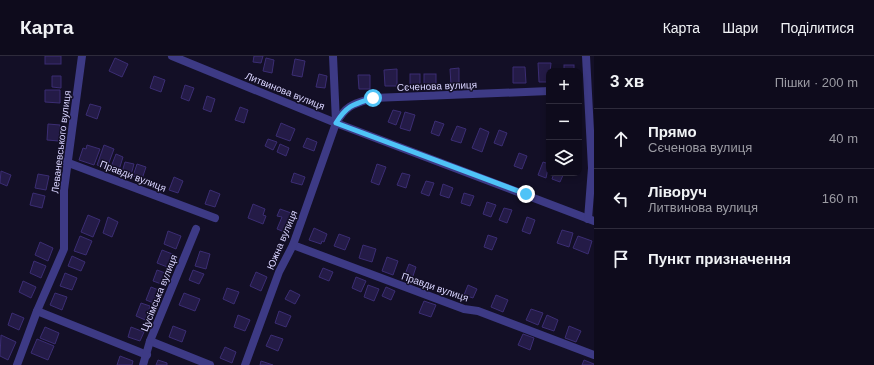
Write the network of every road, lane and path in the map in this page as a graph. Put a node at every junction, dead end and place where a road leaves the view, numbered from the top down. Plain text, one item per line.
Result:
1 (82, 56) edge
2 (172, 56) edge
3 (333, 56) edge
4 (586, 56) edge
5 (583, 89) edge
6 (546, 91) edge
7 (336, 123) junction
8 (66, 162) junction
9 (593, 168) edge
10 (216, 218) dead end
11 (591, 220) edge
12 (196, 228) dead end
13 (293, 245) junction
14 (37, 311) junction
15 (150, 341) junction
16 (147, 355) junction
17 (594, 355) edge
18 (17, 365) edge
19 (143, 365) edge
20 (210, 365) edge
21 (244, 365) edge

1 - 8 street, Леваневського вулиця
2 - 7 street, Литвинова вулиця
3 - 7 street
4 - 5 street
5 - 9 street
6 - 7 street, Сєченова вулиця
7 - 11 street, Литвинова вулиця
7 - 13 street, Южна вулиця
8 - 10 street, Правди вулиця
8 - 14 street, Леваневського вулиця
9 - 11 street
12 - 15 street, Цусімська вулиця
13 - 17 street, Правди вулиця
13 - 21 street, Южна вулиця
14 - 16 street
14 - 18 street, Леваневського вулиця
15 - 16 street, Цусімська вулиця
15 - 20 street
16 - 19 street, Цусімська вулиця

